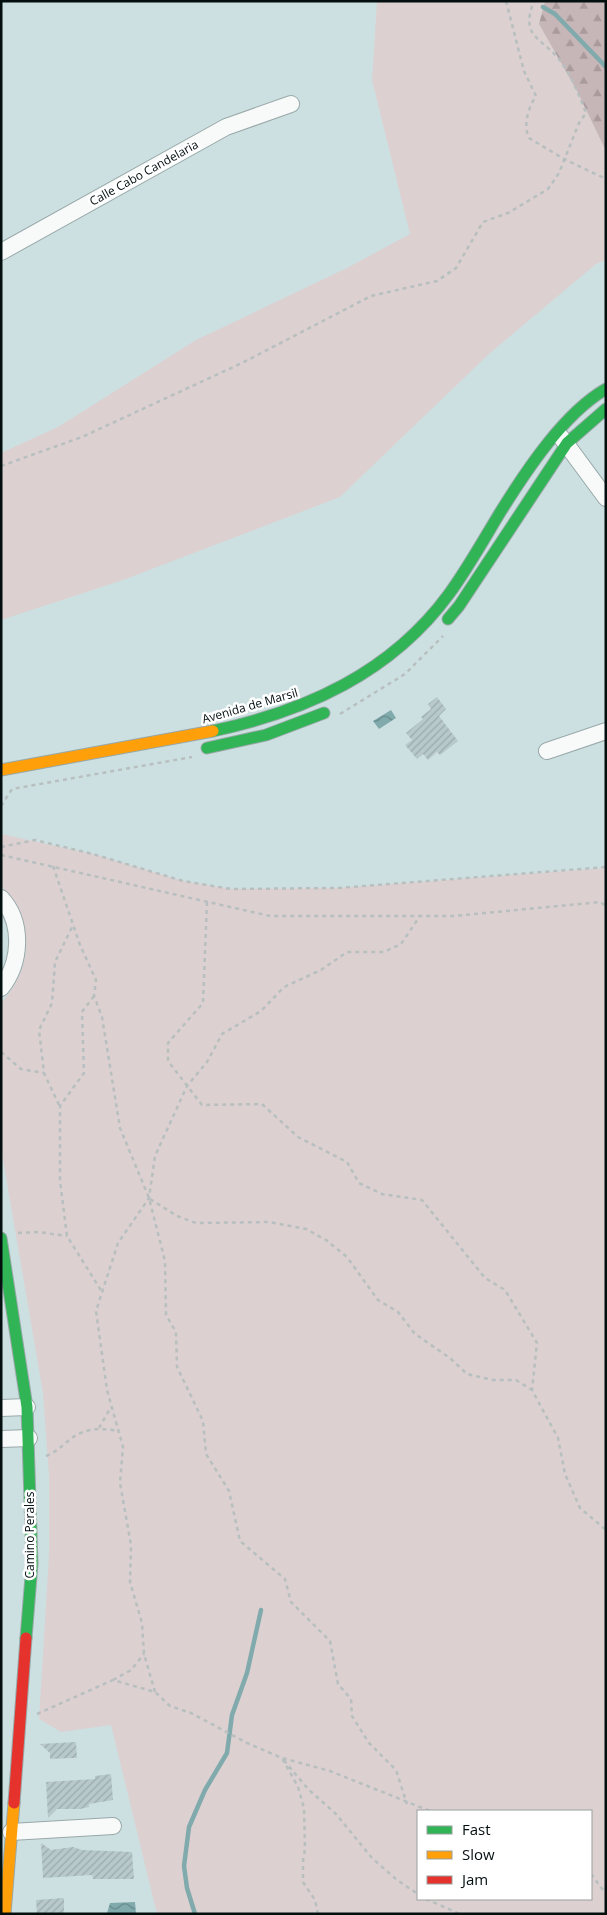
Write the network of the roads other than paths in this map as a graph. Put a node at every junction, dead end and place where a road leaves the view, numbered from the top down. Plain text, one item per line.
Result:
1 (291, 104) dead end
2 (1, 252) edge
3 (606, 389) edge
4 (606, 409) edge
5 (561, 437) junction
6 (606, 498) edge
7 (446, 627) road end
8 (338, 711) road end
9 (606, 731) edge
10 (546, 751) dead end
11 (197, 753) road end
12 (1, 770) edge
13 (1, 898) edge
14 (1, 988) edge
15 (1, 1238) edge
16 (1, 1408) edge
17 (27, 1408) junction
18 (29, 1438) junction
19 (1, 1439) edge
20 (8, 1762) edge
21 (113, 1826) dead end
22 (11, 1832) junction
23 (5, 1914) edge

1 - 2 street, Calle Cabo Candelaria
3 - 5 street, Avenida de Marsil
4 - 5 street, Avenida de Marsil
5 - 6 street
5 - 7 street, Avenida de Marsil
5 - 12 street, Avenida de Marsil
8 - 11 street
9 - 10 street
13 - 14 street
15 - 17 street, Camino Perales
16 - 17 street
17 - 18 street, Camino Perales
18 - 19 street
18 - 20 street, Camino Perales
20 - 22 street, Camino Perales
21 - 22 street
22 - 23 street, Camino Perales

